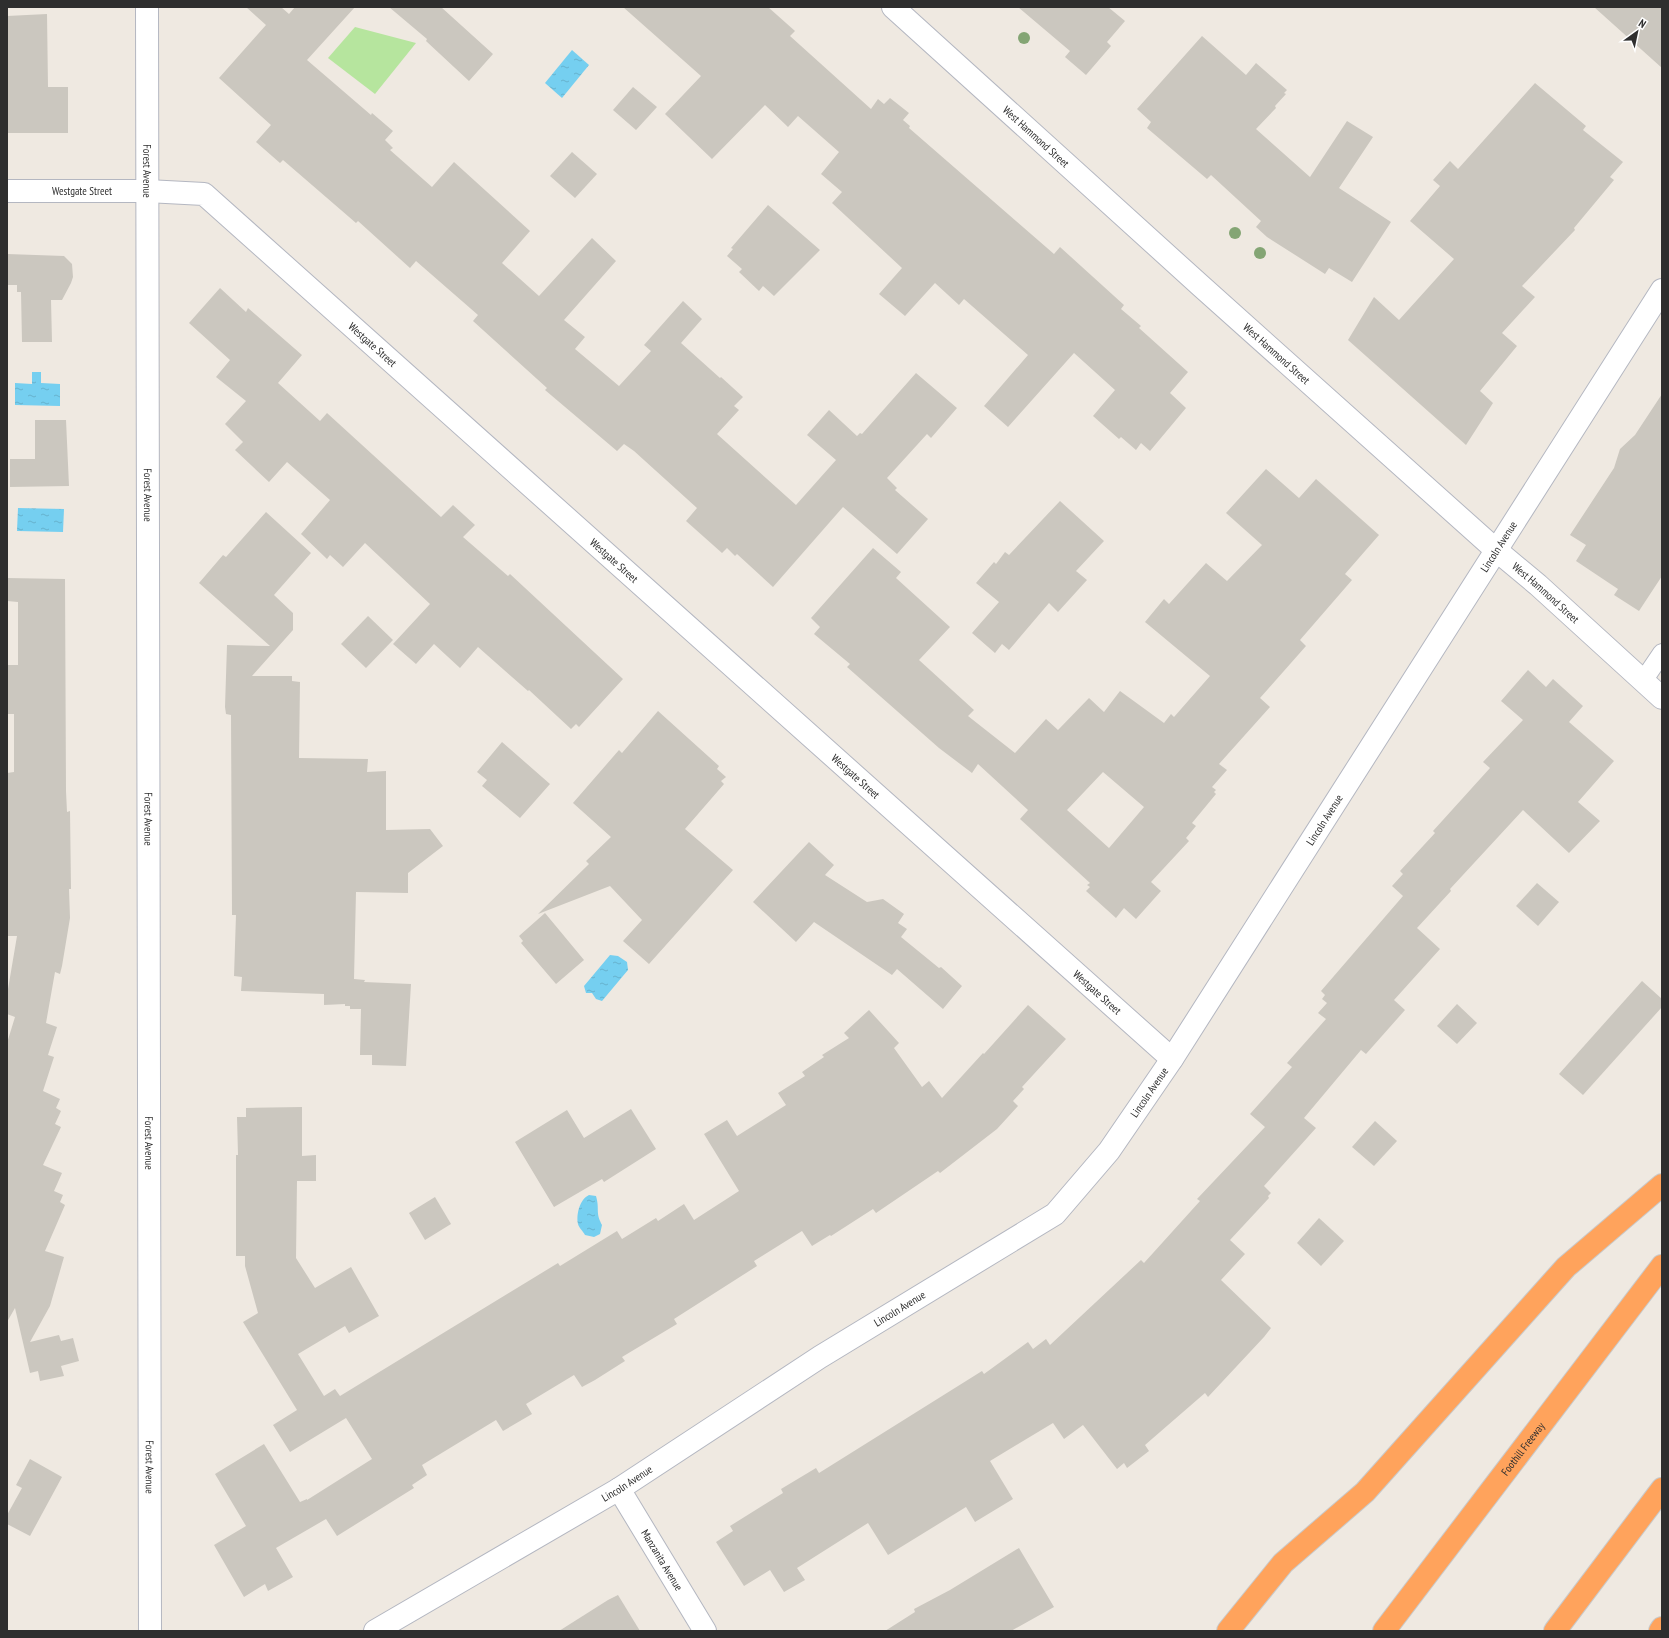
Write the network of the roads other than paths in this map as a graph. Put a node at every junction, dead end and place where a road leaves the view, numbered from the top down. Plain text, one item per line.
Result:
1 (147, 7) edge
2 (893, 7) edge
3 (7, 191) edge
4 (147, 191) junction
5 (1662, 290) edge
6 (1496, 550) junction
7 (1662, 653) edge
8 (1643, 681) junction
9 (1662, 698) edge
10 (1172, 1059) junction
11 (1662, 1185) edge
12 (1662, 1266) edge
13 (619, 1489) junction
14 (1662, 1489) edge
15 (1662, 1628) edge
16 (150, 1631) edge
17 (375, 1631) edge
18 (705, 1631) edge
19 (1228, 1631) edge
20 (1384, 1631) edge
21 (1556, 1631) edge
22 (1660, 1631) edge

1 - 4 street, Forest Avenue
2 - 6 street, West Hammond Street
3 - 4 street, Westgate Street
4 - 10 street, Westgate Street
4 - 16 street, Forest Avenue
5 - 6 street, Lincoln Avenue
6 - 8 street, West Hammond Street
6 - 10 street, Lincoln Avenue
7 - 8 lane
8 - 9 street, West Hammond Street
10 - 13 street, Lincoln Avenue
11 - 19 highway
12 - 20 highway, Foothill Freeway
13 - 17 street, Lincoln Avenue
13 - 18 street, Manzanita Avenue
14 - 21 highway
15 - 22 highway

